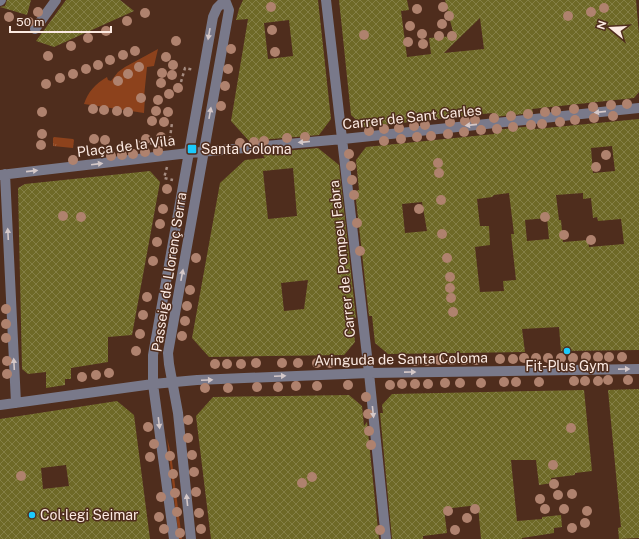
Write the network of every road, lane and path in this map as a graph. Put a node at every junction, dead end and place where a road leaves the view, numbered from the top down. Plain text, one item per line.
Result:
1 (56, 0) edge
2 (225, 0) edge
3 (326, 0) edge
4 (35, 29) dead end
5 (185, 68) dead end
6 (181, 82) dead end
7 (639, 108) edge
8 (172, 123) dead end
9 (343, 139) junction
10 (138, 142) dead end
11 (164, 144) dead end
12 (203, 152) junction
13 (188, 153) junction
14 (168, 155) junction
15 (167, 166) dead end
16 (2, 174) edge
17 (164, 178) dead end
18 (639, 369) edge
19 (369, 373) junction
20 (168, 383) junction
21 (153, 384) junction
22 (16, 403) junction
23 (0, 406) edge
24 (174, 539) edge
25 (191, 539) edge
26 (386, 539) edge

1 - 4 street
12 -> 2 street, Plaça de la Vila
2 -> 13 street, Plaça de la Vila
3 - 9 street, Carrer de Pompeu Fabra
5 - 6 path
7 -> 9 street, Carrer de Sant Carles
8 - 14 path
9 -> 12 street, Carrer de Sant Carles
9 - 19 street, Carrer de Pompeu Fabra
10 - 11 path
12 - 13 street, Carrer de Sant Carles
20 -> 12 street, Passeig de Llorenç Serra
13 - 14 street, Plaça de la Vila
13 - 21 street, Passeig de Llorenç Serra
16 -> 14 street, Plaça de la Vila
15 - 17 path
22 -> 16 street
19 -> 18 street, Avinguda de Santa Coloma
20 -> 19 street, Avinguda de Santa Coloma
19 -> 26 street, Carrer de Pompeu Fabra
20 - 21 street, Avinguda de Santa Coloma
25 -> 20 street, Passeig de Llorenç Serra
21 - 22 street, Avinguda de Santa Coloma
21 -> 24 street, Passeig de Llorenç Serra
22 - 23 street, Avinguda de Santa Coloma

